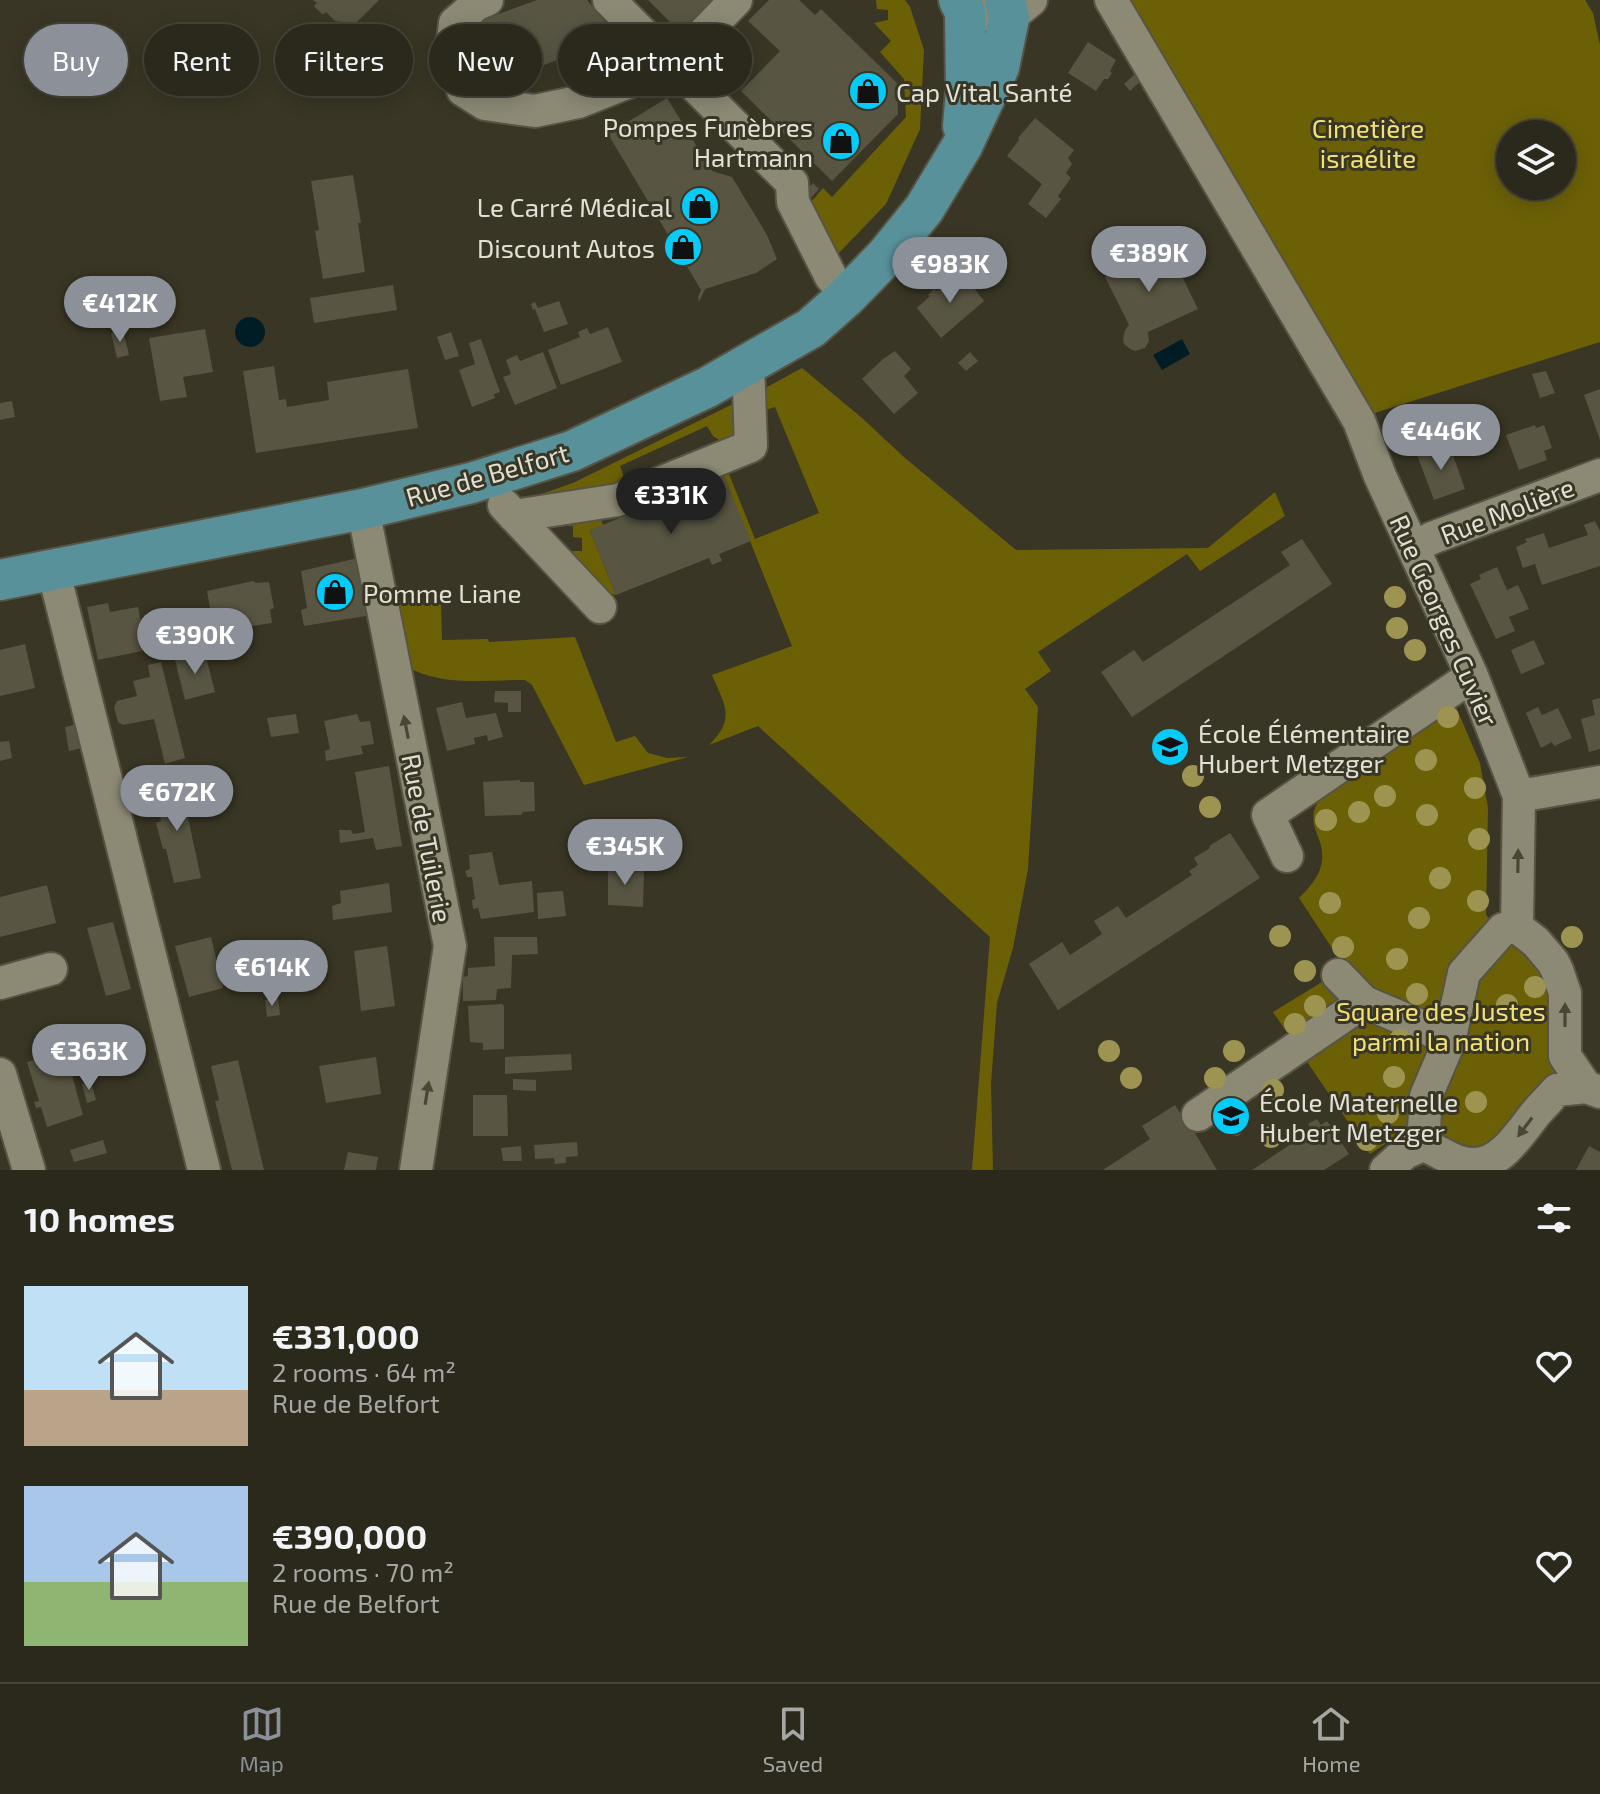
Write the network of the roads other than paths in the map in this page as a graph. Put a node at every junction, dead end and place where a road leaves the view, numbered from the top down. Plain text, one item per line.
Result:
1 (609, 0) edge
2 (736, 0) edge
3 (1111, 0) edge
4 (479, 1) edge
5 (991, 5) edge
6 (633, 24) edge
7 (713, 24) edge
8 (593, 96) edge
9 (706, 96) edge
10 (847, 296) junction
11 (748, 364) junction
12 (495, 475) junction
13 (1600, 475) edge
14 (363, 509) junction
15 (514, 516) junction
16 (1414, 547) junction
17 (53, 569) junction
18 (0, 580) edge
19 (600, 607) dead end
20 (1472, 676) junction
21 (1600, 782) edge
22 (1519, 796) junction
23 (1287, 856) dead end
24 (1517, 927) junction
25 (51, 969) dead end
26 (1338, 975) dead end
27 (0, 983) edge
28 (1364, 1002) junction
29 (1449, 1042) junction
30 (0, 1074) edge
31 (1593, 1090) edge
32 (1198, 1115) dead end
33 (1423, 1145) junction
34 (29, 1170) edge
35 (204, 1170) edge
36 (416, 1170) edge
37 (1386, 1170) edge

1 - 6 street
2 - 7 street
3 - 16 street, Rue Georges Cuvier
4 - 8 street
5 - 10 main road, Rue de Belfort
9 - 10 street
10 - 11 main road, Rue de Belfort
11 - 12 main road, Rue de Belfort
11 - 15 street
12 - 14 main road, Rue de Belfort
12 - 15 street
13 - 16 street, Rue Molière
14 - 17 main road, Rue de Belfort
36 -> 14 street, Rue de Tuilerie
15 - 19 street
16 - 20 street, Rue Georges Cuvier
17 - 18 main road, Rue de Belfort
17 - 35 street
20 - 22 street, Rue Georges Cuvier
20 - 23 street
21 - 22 street
24 -> 22 street, Rue Georges Cuvier
24 - 29 street
31 -> 24 street
25 - 27 street
26 - 28 street
28 - 29 street
28 - 32 street
29 - 33 street
30 - 34 street
31 -> 33 street
33 - 37 street

